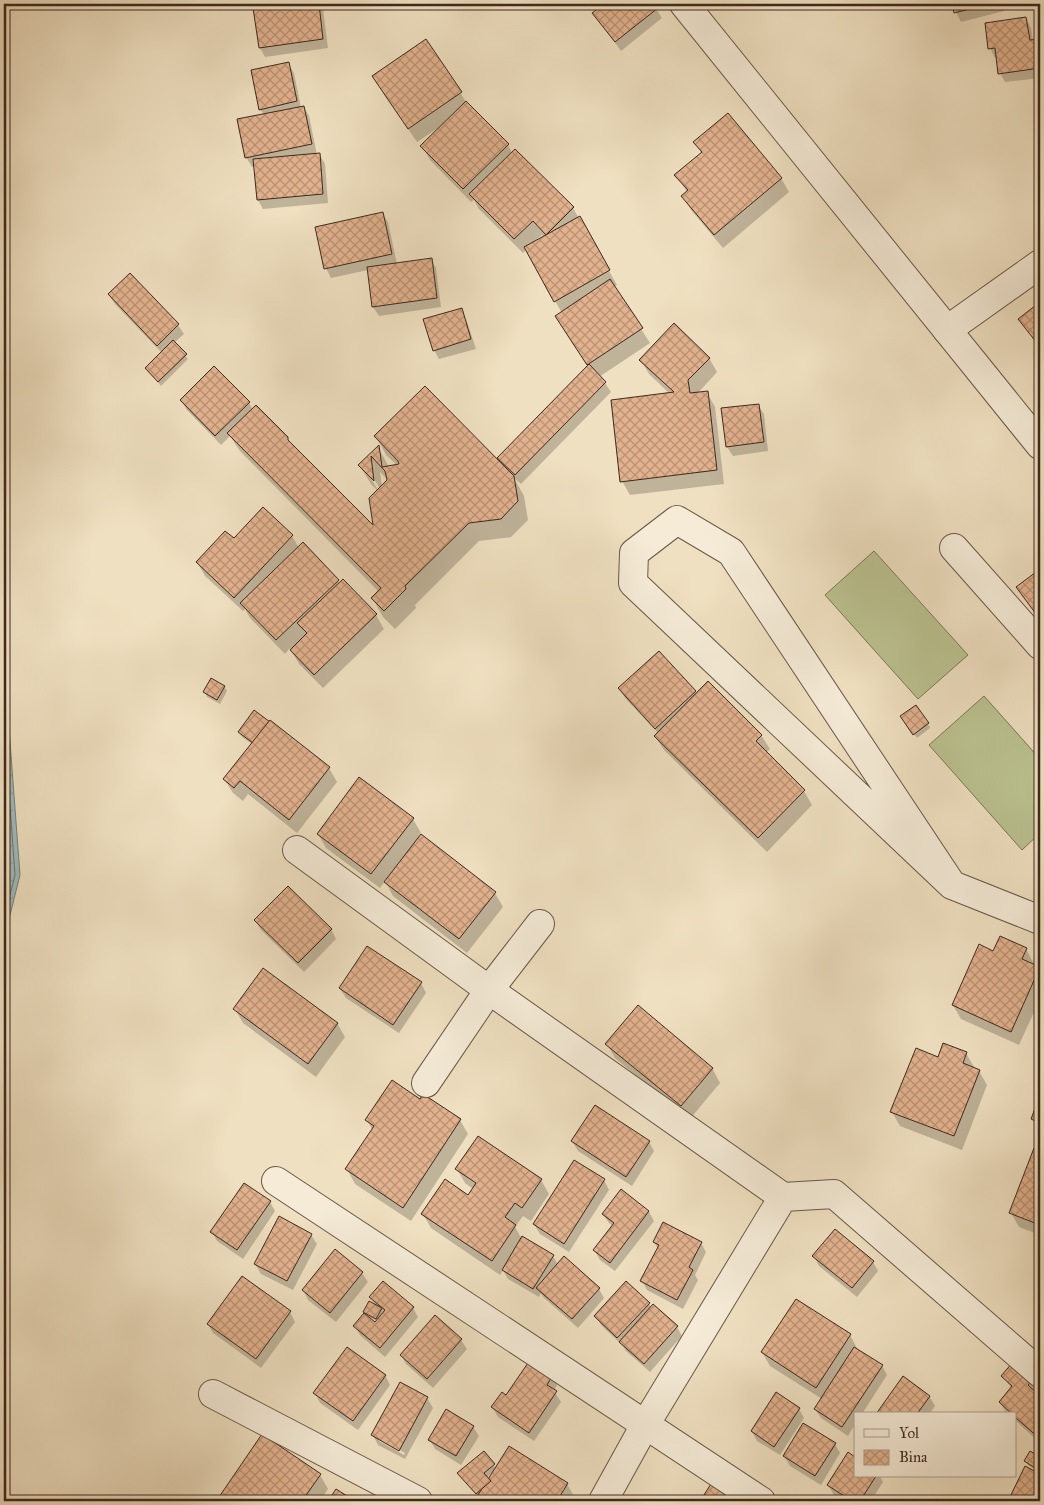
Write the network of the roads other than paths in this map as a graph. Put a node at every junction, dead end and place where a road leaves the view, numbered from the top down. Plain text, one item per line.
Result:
1 (684, 4) edge
2 (1040, 264) edge
3 (947, 330) junction
4 (1040, 445) edge
5 (954, 548) dead end
6 (1040, 645) edge
7 (297, 850) dead end
8 (952, 884) junction
9 (1040, 920) edge
10 (540, 924) dead end
11 (489, 990) junction
12 (426, 1083) dead end
13 (276, 1181) dead end
14 (783, 1197) junction
15 (1040, 1373) edge
16 (213, 1394) dead end
17 (645, 1425) junction
18 (418, 1501) edge
19 (603, 1501) edge
20 (761, 1501) edge

1 - 3 street
2 - 3 street
3 - 4 street
5 - 6 street
7 - 11 street
8 - 8 street
8 - 9 street
10 - 11 street
11 - 12 street
11 - 14 street
13 - 17 street
14 - 15 street
14 - 17 street
16 - 18 street
17 - 19 street
17 - 20 street

